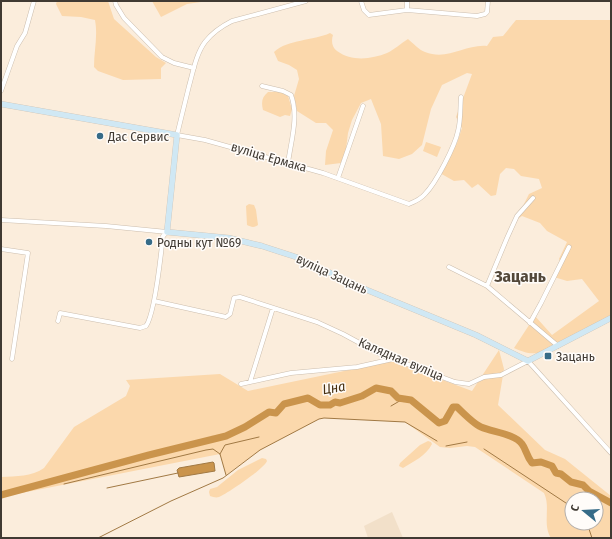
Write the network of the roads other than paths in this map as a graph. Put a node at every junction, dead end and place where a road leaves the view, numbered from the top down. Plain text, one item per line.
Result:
1 (34, 1) edge
2 (115, 1) edge
3 (306, 1) edge
4 (361, 1) edge
5 (407, 1) edge
6 (488, 1) edge
7 (407, 10) junction
8 (194, 68) junction
9 (262, 86) dead end
10 (1, 91) edge
11 (461, 97) dead end
12 (1, 104) edge
13 (363, 106) dead end
14 (177, 135) junction
15 (288, 163) junction
16 (338, 178) junction
17 (533, 198) dead end
18 (1, 220) edge
19 (167, 232) junction
20 (569, 247) dead end
21 (1, 249) edge
22 (449, 266) dead end
23 (487, 286) junction
24 (154, 301) junction
25 (273, 308) junction
26 (611, 318) edge
27 (58, 321) dead end
28 (530, 323) junction
29 (558, 346) junction
30 (394, 359) junction
31 (12, 360) dead end
32 (528, 361) junction
33 (250, 382) junction
34 (241, 384) dead end
35 (611, 453) edge

1 - 10 street
2 - 8 street
3 - 8 street
4 - 7 street
5 - 7 street
6 - 7 street
8 - 14 street
9 - 15 street
11 - 16 street, вуліца Ермака
12 - 14 street, вуліца Ермака
13 - 16 street
14 - 15 street, вуліца Ермака
14 - 19 street
15 - 16 street, вуліца Ермака
17 - 23 street
18 - 19 street, вуліца Зацань
19 - 24 street
19 - 32 street, вуліца Зацань
20 - 28 street
21 - 31 street
22 - 23 street
23 - 28 street
24 - 25 street, Калядная вуліца
24 - 27 street
25 - 30 street, Калядная вуліца
25 - 33 street
26 - 29 street
28 - 29 street
29 - 32 street
30 - 32 street, Калядная вуліца
30 - 33 street
32 - 35 street, вуліца Зацань
33 - 34 street

